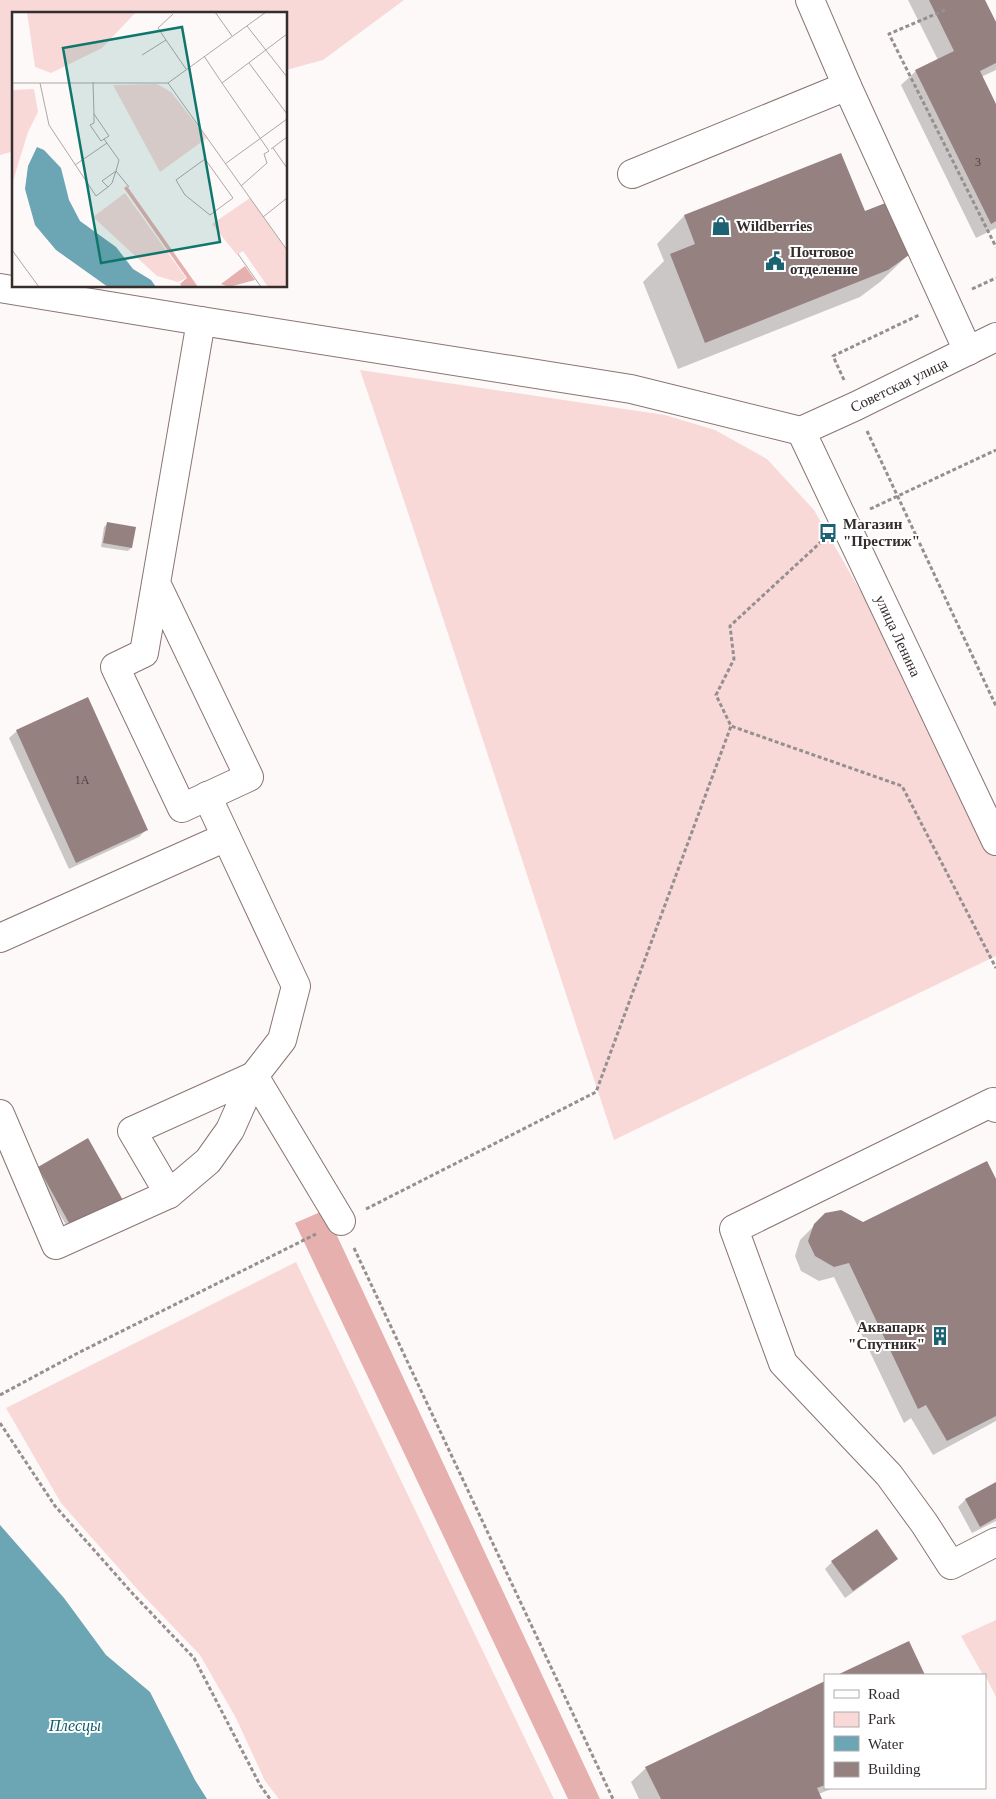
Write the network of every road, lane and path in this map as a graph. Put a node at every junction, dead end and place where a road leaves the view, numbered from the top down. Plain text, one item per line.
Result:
1 (810, 0) edge
2 (945, 10) dead end
3 (847, 86) junction
4 (632, 174) dead end
5 (996, 247) edge
6 (996, 278) edge
7 (0, 288) edge
8 (945, 302) junction
9 (202, 321) junction
10 (996, 337) edge
11 (968, 350) junction
12 (856, 406) junction
13 (801, 431) junction
14 (996, 450) edge
15 (898, 497) junction
16 (843, 520) junction
17 (156, 583) junction
18 (996, 706) edge
19 (731, 726) junction
20 (207, 796) junction
21 (226, 837) junction
22 (996, 841) edge
23 (0, 938) edge
24 (996, 968) edge
25 (254, 1076) junction
26 (996, 1108) edge
27 (0, 1114) edge
28 (169, 1194) junction
29 (341, 1221) junction
30 (0, 1395) edge
31 (0, 1423) edge
32 (996, 1542) edge
33 (270, 1799) edge
34 (613, 1799) edge

1 - 3 street
2 - 5 path
3 - 4 street
3 - 8 street
6 - 8 path
7 - 9 street
8 - 11 street
8 - 12 path
9 - 13 street
9 - 17 street
10 - 11 street, Советская улица
11 - 12 street, Советская улица
12 - 13 street, Советская улица
12 - 15 path
13 - 16 street, улица Ленина
14 - 15 path
15 - 16 path
15 - 18 path
16 - 19 path
16 - 22 street, улица Ленина
17 - 20 street
17 - 20 street
19 - 24 path
19 - 29 path
20 - 21 street
21 - 23 street
21 - 25 street
25 - 28 street
25 - 28 street
25 - 29 street
26 - 32 street
27 - 28 street
29 - 30 path
29 - 34 path
31 - 33 path

